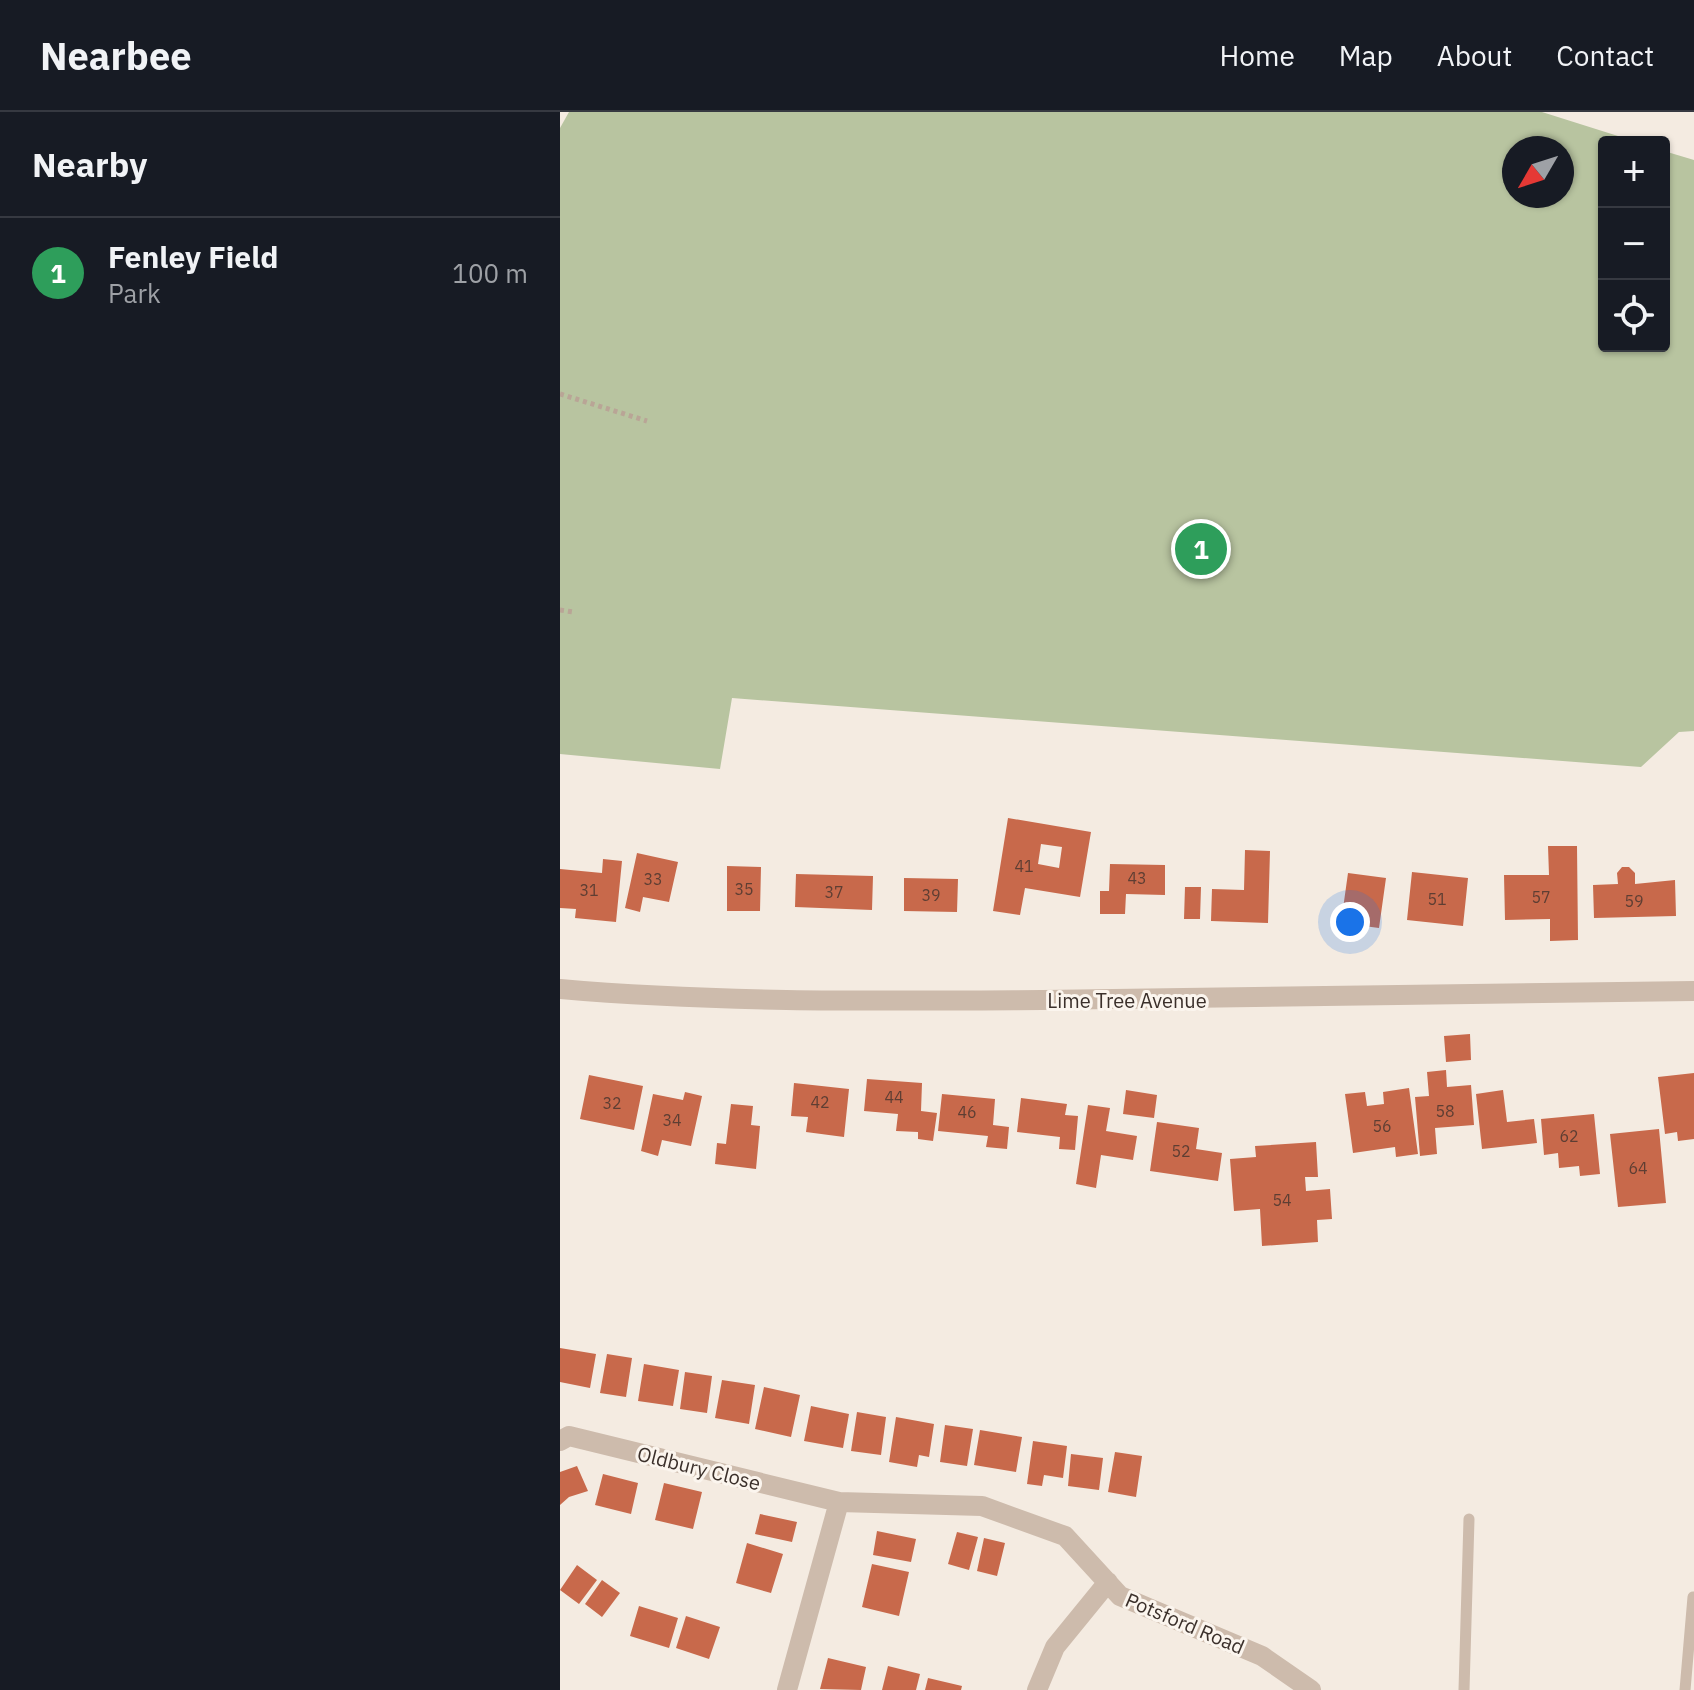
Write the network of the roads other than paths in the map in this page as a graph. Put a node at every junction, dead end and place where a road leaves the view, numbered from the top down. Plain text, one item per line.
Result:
1 (560, 989) edge
2 (1694, 991) edge
3 (560, 1441) edge
4 (839, 1502) junction
5 (1469, 1519) dead end
6 (1108, 1582) junction
7 (1693, 1597) edge
8 (787, 1690) edge
9 (1037, 1690) edge
10 (1311, 1690) edge
11 (1464, 1690) edge
12 (1685, 1690) edge

1 - 2 street, Lime Tree Avenue
3 - 4 street, Oldbury Close
4 - 6 street, Potsford Road
4 - 8 street
5 - 11 lane
6 - 9 street
6 - 10 street, Potsford Road
7 - 12 lane

